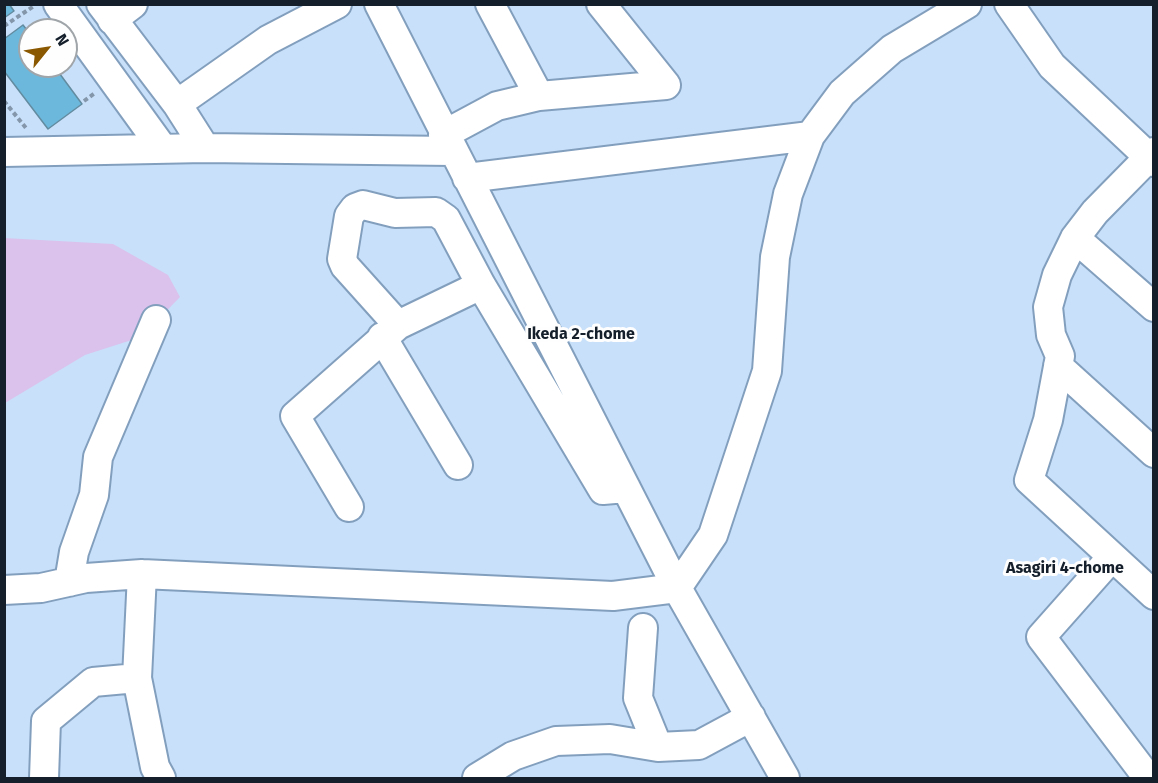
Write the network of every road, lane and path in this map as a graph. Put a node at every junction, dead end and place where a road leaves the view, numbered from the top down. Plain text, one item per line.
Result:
1 (58, 4) edge
2 (337, 4) edge
3 (379, 4) edge
4 (490, 4) edge
5 (601, 4) edge
6 (967, 4) edge
7 (1009, 4) edge
8 (35, 5) edge
9 (115, 10) edge
10 (4, 26) edge
11 (538, 96) junction
12 (4, 101) edge
13 (177, 104) junction
14 (27, 129) dead end
15 (810, 136) junction
16 (448, 143) junction
17 (205, 148) junction
18 (163, 149) junction
19 (4, 152) edge
20 (1151, 157) edge
21 (467, 178) junction
22 (1075, 238) junction
23 (481, 285) junction
24 (1154, 308) edge
25 (156, 320) dead end
26 (390, 331) junction
27 (1058, 366) junction
28 (1154, 453) edge
29 (458, 465) dead end
30 (626, 488) junction
31 (349, 507) dead end
32 (1112, 557) junction
33 (142, 574) junction
34 (69, 582) junction
35 (677, 588) junction
36 (4, 590) edge
37 (1154, 595) edge
38 (643, 628) dead end
39 (137, 678) junction
40 (751, 717) junction
41 (658, 747) junction
42 (44, 778) edge
43 (161, 778) edge
44 (477, 778) edge
45 (785, 778) edge
46 (1148, 778) edge

1 - 18 street
2 - 13 street
3 - 16 street
4 - 11 street
5 - 11 street
6 - 15 street
7 - 20 street
8 - 10 path
9 - 13 street
11 - 16 street
12 - 14 path
13 - 17 street
15 - 21 street
15 - 35 street
16 - 17 street
16 - 21 street
17 - 18 street
18 - 19 street
20 - 22 street
21 - 30 street
22 - 24 street
22 - 27 street
23 - 26 street
23 - 26 street
23 - 30 street
25 - 34 street
26 - 29 street
26 - 31 street
27 - 28 street
27 - 32 street
30 - 35 street
32 - 37 street
32 - 46 street
33 - 34 street
33 - 35 street
33 - 39 street
34 - 36 street
35 - 40 street
38 - 41 street
39 - 42 street
39 - 43 street
40 - 41 street
40 - 45 street
41 - 44 street

